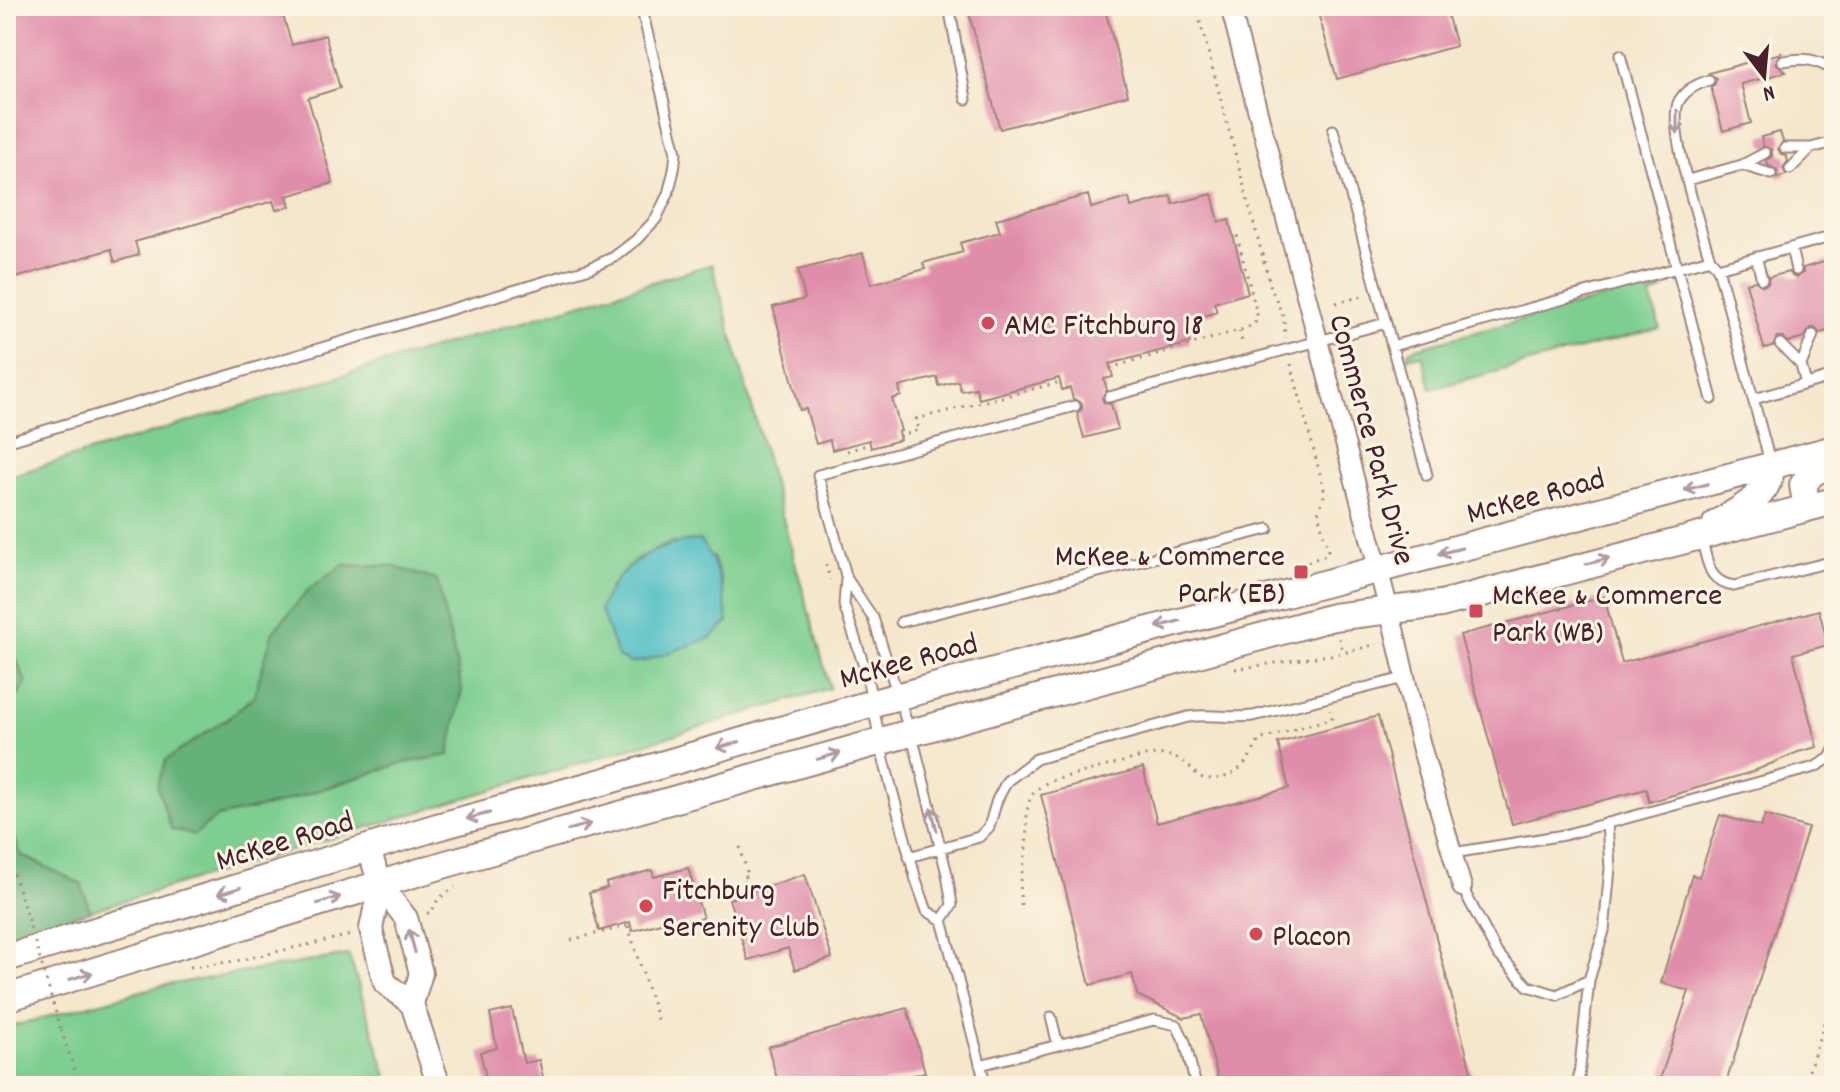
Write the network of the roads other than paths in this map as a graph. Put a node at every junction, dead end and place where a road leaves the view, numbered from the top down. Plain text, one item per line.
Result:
1 (641, 6) edge
2 (949, 6) edge
3 (1230, 6) edge
4 (1620, 55) dead end
5 (1783, 61) dead end
6 (1834, 71) edge
7 (1709, 80) dead end
8 (966, 99) dead end
9 (1333, 130) dead end
10 (1834, 142) edge
11 (1785, 148) dead end
12 (1811, 148) junction
13 (1765, 153) dead end
14 (1742, 165) junction
15 (1790, 169) dead end
16 (1771, 174) dead end
17 (1688, 180) junction
18 (1834, 236) edge
19 (1791, 248) junction
20 (1756, 257) junction
21 (1710, 259) junction
22 (1677, 268) junction
23 (1718, 268) junction
24 (1796, 270) dead end
25 (1762, 279) dead end
26 (1386, 323) junction
27 (1813, 335) dead end
28 (1317, 342) junction
29 (1780, 344) dead end
30 (1392, 346) junction
31 (1801, 365) junction
32 (1834, 376) edge
33 (1806, 384) junction
34 (1109, 397) dead end
35 (1712, 399) dead end
36 (1754, 399) junction
37 (1075, 406) dead end
38 (6, 442) edge
39 (1834, 449) edge
40 (1834, 461) edge
41 (1771, 467) junction
42 (1427, 475) dead end
43 (1834, 501) edge
44 (1807, 508) junction
45 (1268, 529) dead end
46 (1700, 534) junction
47 (1834, 561) edge
48 (1378, 570) junction
49 (847, 579) junction
50 (1389, 611) junction
51 (901, 622) dead end
52 (1404, 678) junction
53 (885, 700) junction
54 (910, 733) junction
55 (880, 741) junction
56 (1834, 750) edge
57 (1607, 823) junction
58 (369, 849) junction
59 (941, 849) junction
60 (1453, 853) junction
61 (909, 857) junction
62 (380, 885) junction
63 (1462, 887) joint
64 (942, 920) junction
65 (6, 958) edge
66 (1589, 980) junction
67 (6, 998) edge
68 (412, 1004) junction
69 (1051, 1017) dead end
70 (1058, 1045) junction
71 (980, 1065) junction
72 (439, 1086) edge
73 (986, 1086) edge
74 (1196, 1086) edge
75 (1578, 1086) edge

1 - 38 lane
2 - 8 lane
3 - 28 street, Commerce Park Drive
4 - 22 lane
5 - 6 lane
7 -> 17 lane
9 - 26 lane
10 - 12 lane
11 - 12 lane
12 - 15 lane
13 - 14 lane
14 - 16 lane
14 - 17 lane
17 - 21 lane
18 - 19 lane
19 - 20 lane
19 - 24 lane
20 - 23 lane
20 - 25 lane
21 - 22 lane
21 - 23 lane
22 - 30 lane
22 - 35 lane
23 - 36 lane
26 - 28 lane
26 - 30 lane
27 - 31 lane
28 - 34 lane
28 - 48 street, Commerce Park Drive
29 - 31 lane
30 - 42 lane
31 - 33 lane
32 - 33 lane
33 - 36 lane
36 - 41 lane
37 - 49 lane
39 - 41 main road, McKee Road
40 - 44 main road
41 - 46 main road
41 -> 48 main road, McKee Road
43 - 44 main road
44 - 46 main road
45 - 51 lane
46 - 47 lane
50 -> 46 main road
48 - 50 street, Commerce Park Drive
48 -> 53 main road, McKee Road
49 - 53 lane
49 - 53 lane
50 - 52 street, Commerce Park Drive
50 - 54 main road
52 - 59 lane
52 - 60 street, Commerce Park Drive
53 - 54 lane
53 - 55 lane
53 -> 58 main road, McKee Road
54 - 55 main road
59 -> 54 lane
55 - 61 lane
62 -> 55 main road
56 - 57 lane
57 - 60 lane
57 - 66 lane
58 - 62 street
58 -> 65 main road, McKee Road
59 - 61 lane
59 - 64 lane
60 - 63 street, Commerce Park Drive
61 - 64 lane
67 -> 62 main road
68 -> 62 street
62 - 68 street
63 - 66 lane
64 - 71 lane
66 - 75 lane
68 - 72 street
69 - 70 lane
70 - 71 lane
70 - 74 lane
71 - 73 lane

